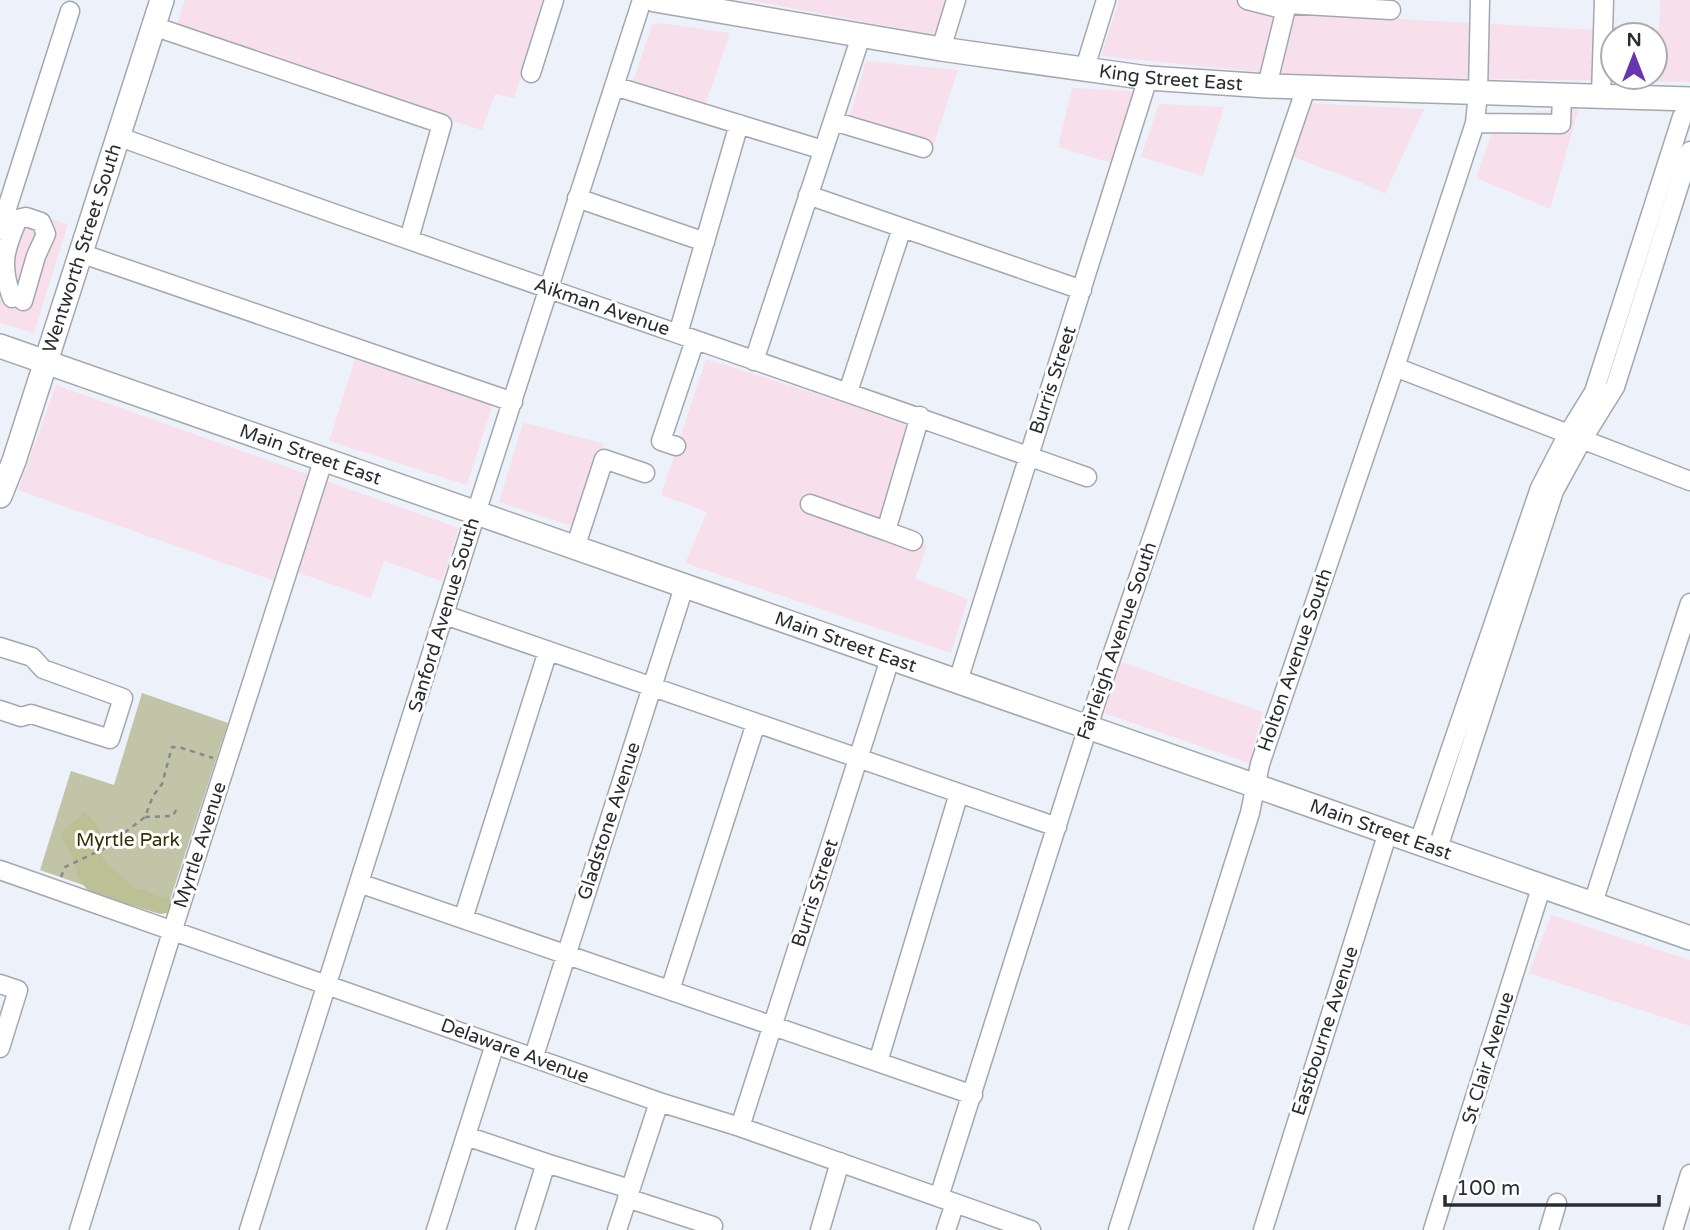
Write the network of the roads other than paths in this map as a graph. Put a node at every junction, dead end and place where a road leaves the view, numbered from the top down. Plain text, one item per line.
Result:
1 (162, 0) edge
2 (554, 0) edge
3 (642, 0) edge
4 (655, 0) edge
5 (956, 0) edge
6 (1106, 0) edge
7 (1247, 0) edge
8 (1480, 0) edge
9 (1604, 0) edge
10 (1287, 5) edge
11 (1391, 10) dead end
12 (70, 11) dead end
13 (153, 26) junction
14 (861, 36) junction
15 (940, 50) junction
16 (1084, 71) junction
17 (531, 73) dead end
18 (1148, 78) junction
19 (614, 86) junction
20 (1267, 86) junction
21 (1306, 88) junction
22 (1478, 93) junction
23 (1519, 94) junction
24 (1562, 95) junction
25 (1601, 96) junction
26 (1690, 99) edge
27 (1690, 108) edge
28 (833, 121) junction
29 (1519, 123) junction
30 (739, 124) junction
31 (1475, 124) junction
32 (117, 136) junction
33 (923, 148) dead end
34 (823, 150) junction
35 (1690, 151) edge
36 (1672, 177) junction
37 (808, 195) junction
38 (578, 198) junction
39 (902, 228) junction
40 (0, 230) edge
41 (409, 239) junction
42 (705, 243) junction
43 (80, 253) junction
44 (549, 289) junction
45 (1083, 290) junction
46 (686, 337) junction
47 (0, 346) edge
48 (754, 360) junction
49 (46, 363) junction
50 (1395, 367) junction
51 (848, 392) junction
52 (513, 402) junction
53 (920, 416) junction
54 (1575, 437) junction
55 (676, 446) dead end
56 (1029, 456) junction
57 (323, 461) junction
58 (645, 473) dead end
59 (1087, 477) dead end
60 (1690, 481) edge
61 (0, 496) edge
62 (810, 504) dead end
63 (476, 513) junction
64 (886, 531) junction
65 (913, 541) dead end
66 (575, 548) junction
67 (684, 587) junction
68 (1690, 603) edge
69 (445, 615) junction
70 (0, 647) edge
71 (548, 651) junction
72 (32, 657) junction
73 (890, 659) junction
74 (80, 674) dead end
75 (958, 681) junction
76 (652, 687) junction
77 (0, 710) edge
78 (21, 717) junction
79 (756, 723) junction
80 (1088, 727) junction
81 (59, 731) dead end
82 (858, 758) junction
83 (1256, 785) junction
84 (959, 793) junction
85 (1057, 827) junction
86 (1388, 832) junction
87 (1429, 845) junction
88 (0, 870) edge
89 (359, 883) junction
90 (1542, 885) junction
91 (1593, 903) junction
92 (463, 919) junction
93 (173, 929) junction
94 (1690, 938) edge
95 (566, 954) junction
96 (327, 983) junction
97 (0, 984) edge
98 (670, 990) junction
99 (773, 1026) junction
100 (495, 1044) junction
101 (0, 1048) edge
102 (534, 1056) junction
103 (878, 1062) junction
104 (973, 1095) junction
105 (659, 1102) junction
106 (740, 1127) junction
107 (466, 1136) junction
108 (840, 1162) junction
109 (546, 1163) junction
110 (1690, 1174) edge
111 (629, 1194) junction
112 (947, 1200) junction
113 (1557, 1203) dead end
114 (716, 1229) edge
115 (79, 1230) edge
116 (249, 1230) edge
117 (436, 1230) edge
118 (525, 1230) edge
119 (617, 1230) edge
120 (820, 1230) edge
121 (946, 1230) edge
122 (1031, 1230) edge
123 (1118, 1230) edge
124 (1262, 1230) edge
125 (1433, 1230) edge
126 (1549, 1230) edge
127 (1673, 1230) edge

1 - 13 main road, Wentworth Street South
2 - 17 street
3 - 19 street, Sanford Avenue South
4 - 14 main road, King Street East
5 - 15 street
6 - 16 street
7 - 10 street
8 - 22 street, Holton Avenue South
9 - 25 street
10 - 11 street
10 - 20 street
12 - 40 street
13 - 32 main road, Wentworth Street South
13 - 41 street
14 - 15 main road, King Street East
14 - 28 street
15 - 16 main road, King Street East
16 - 18 main road, King Street East
18 - 20 main road, King Street East
18 - 45 street, Burris Street
19 - 30 street
19 - 38 street, Sanford Avenue South
20 - 21 main road, King Street East
21 - 22 main road, King Street East
21 - 80 street, Fairleigh Avenue South
22 - 23 main road, King Street East
22 - 31 street, Holton Avenue South
23 - 24 main road, King Street East
23 - 29 street
24 - 25 main road, King Street East
24 - 29 street
25 - 26 main road, King Street East
27 - 36 street
28 - 33 street
28 - 34 street
29 - 31 street
30 - 34 street
30 - 42 street
31 - 50 street, Holton Avenue South
32 - 41 street, Aikman Avenue
32 - 43 main road, Wentworth Street South
34 - 37 street
35 - 36 street
36 - 54 street
37 - 39 street
37 - 48 street
38 - 42 street
38 - 44 street, Sanford Avenue South
39 - 45 street
39 - 51 street
41 - 44 street, Aikman Avenue
42 - 46 street
43 - 49 main road, Wentworth Street South
43 - 52 street
44 - 46 street, Aikman Avenue
44 - 52 street, Sanford Avenue South
45 - 56 street, Burris Street
46 - 48 street, Aikman Avenue
46 - 55 street
47 - 49 main road, Main Street East
48 - 51 street, Aikman Avenue
49 - 57 main road, Main Street East
49 - 61 main road, Wentworth Street South
50 - 54 street
50 - 83 street, Holton Avenue South
51 - 53 street, Aikman Avenue
52 - 63 street, Sanford Avenue South
53 - 56 street, Aikman Avenue
53 - 64 street
54 - 60 street
54 - 87 street
56 - 59 street, Aikman Avenue
56 - 75 street, Burris Street
57 - 63 main road, Main Street East
57 - 93 street, Myrtle Avenue
58 - 66 street
62 - 64 street
63 - 66 main road, Main Street East
63 - 69 street, Sanford Avenue South
64 - 65 street
66 - 67 main road, Main Street East
67 - 73 main road, Main Street East
67 - 76 street, Gladstone Avenue
68 - 91 street
69 - 71 street
69 - 89 street, Sanford Avenue South
70 - 72 street
71 - 76 street
71 - 92 street
72 - 74 street
72 - 78 street
73 - 75 main road, Main Street East
73 - 82 street, Burris Street
75 - 80 main road, Main Street East
76 - 79 street
76 - 95 street, Gladstone Avenue
77 - 78 street
78 - 81 street
79 - 82 street
79 - 98 street
80 - 83 main road, Main Street East
80 - 85 street, Fairleigh Avenue South
82 - 84 street
82 - 99 street, Burris Street
83 - 86 main road, Main Street East
83 - 123 street, Holton Avenue South
84 - 85 street
84 - 103 street
85 - 104 street, Fairleigh Avenue South
86 - 87 main road, Main Street East
86 - 124 street, Eastbourne Avenue
87 - 90 main road, Main Street East
88 - 93 street, Delaware Avenue
89 - 92 street
89 - 96 street, Sanford Avenue South
90 - 91 main road, Main Street East
90 - 125 street, St Clair Avenue
91 - 94 main road, Main Street East
92 - 95 street
93 - 96 street, Delaware Avenue
93 - 115 street, Myrtle Avenue
95 - 98 street
95 - 102 street, Gladstone Avenue
96 - 100 street, Delaware Avenue
96 - 116 street, Sanford Avenue South
97 - 101 street
98 - 99 street
99 - 103 street
99 - 106 street, Burris Street
100 - 102 street, Delaware Avenue
100 - 107 street
102 - 105 street, Delaware Avenue
103 - 104 street
104 - 112 street, Fairleigh Avenue South
105 - 106 street, Delaware Avenue
105 - 111 street
106 - 108 street, Delaware Avenue
107 - 109 street
107 - 117 street
108 - 112 street, Delaware Avenue
108 - 120 street
109 - 111 street
109 - 118 street
110 - 127 street
111 - 114 street
111 - 119 street
112 - 121 street, Fairleigh Avenue South
112 - 122 street, Delaware Avenue
113 - 126 street

